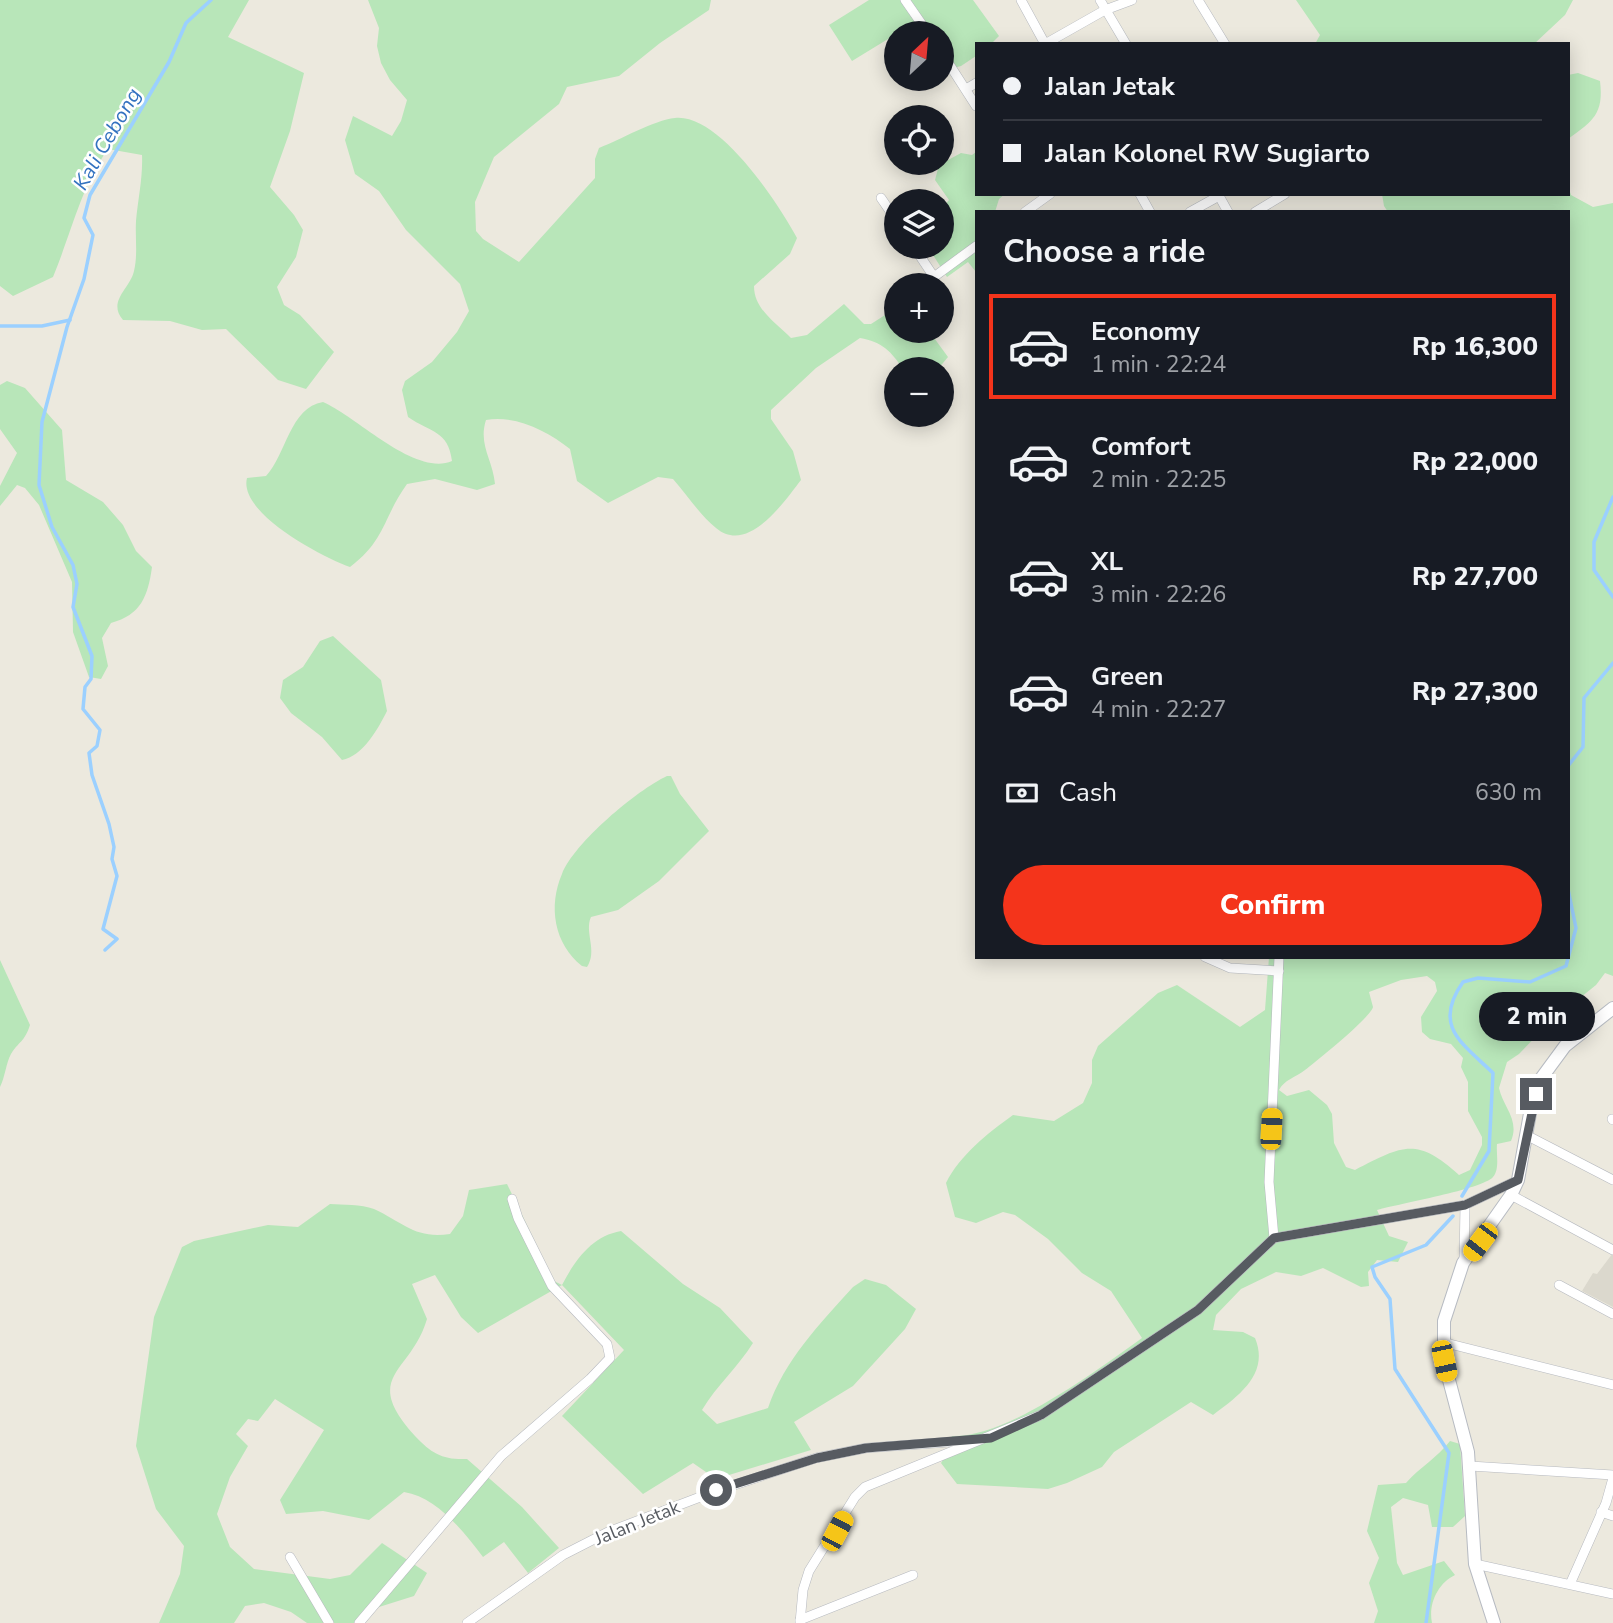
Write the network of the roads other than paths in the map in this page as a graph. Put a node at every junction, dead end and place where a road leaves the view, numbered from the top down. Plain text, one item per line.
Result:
1 (905, 0) edge
2 (1021, 0) edge
3 (1100, 0) edge
4 (1132, 0) edge
5 (1198, 0) edge
6 (1105, 10) junction
7 (920, 21) edge
8 (1044, 42) edge
9 (1049, 42) edge
10 (1125, 42) edge
11 (1224, 42) edge
12 (954, 71) edge
13 (975, 84) edge
14 (966, 89) junction
15 (975, 104) edge
16 (1029, 196) edge
17 (1048, 196) edge
18 (1216, 196) edge
19 (1282, 196) edge
20 (881, 198) dead end
21 (884, 202) edge
22 (1034, 205) junction
23 (1028, 210) edge
24 (1193, 210) edge
25 (1258, 210) edge
26 (975, 247) edge
27 (939, 273) edge
28 (1210, 959) edge
29 (1279, 959) edge
30 (1279, 971) junction
31 (1613, 1008) edge
32 (1528, 1136) junction
33 (1518, 1180) junction
34 (1613, 1180) edge
35 (1511, 1195) junction
36 (512, 1199) dead end
37 (1465, 1205) junction
38 (1274, 1238) junction
39 (1613, 1250) edge
40 (1464, 1263) junction
41 (1559, 1285) dead end
42 (1613, 1314) edge
43 (1442, 1342) junction
44 (1613, 1385) edge
45 (991, 1438) junction
46 (1470, 1466) junction
47 (1613, 1476) edge
48 (1601, 1512) junction
49 (1613, 1516) edge
50 (290, 1557) dead end
51 (1475, 1563) junction
52 (913, 1575) dead end
53 (1571, 1583) junction
54 (1613, 1594) edge
55 (800, 1621) edge
56 (328, 1623) edge
57 (359, 1623) edge
58 (467, 1623) edge
59 (1494, 1623) edge

1 - 7 street
2 - 8 street
3 - 6 street
4 - 6 street
5 - 11 street
6 - 9 street
6 - 10 street
12 - 14 street
13 - 14 street
14 - 15 street
16 - 22 street
17 - 22 street
18 - 24 street
19 - 25 street
20 - 21 street
22 - 23 street
26 - 27 street
28 - 30 street
29 - 30 street
30 - 38 street
31 - 32 main road
32 - 33 main road
32 - 34 street
33 - 35 main road
33 - 37 street
35 - 39 street
35 - 40 main road
36 - 57 street
37 - 38 street
37 - 40 street
38 - 45 street
40 - 43 main road
41 - 42 street
43 - 44 street
43 - 46 main road
45 - 55 street
45 - 58 street, Jalan Jetak
46 - 47 street
46 - 51 main road
47 - 48 street
48 - 49 street
48 - 53 street
50 - 56 street
51 - 53 street
51 - 59 main road
52 - 55 street
53 - 54 street

